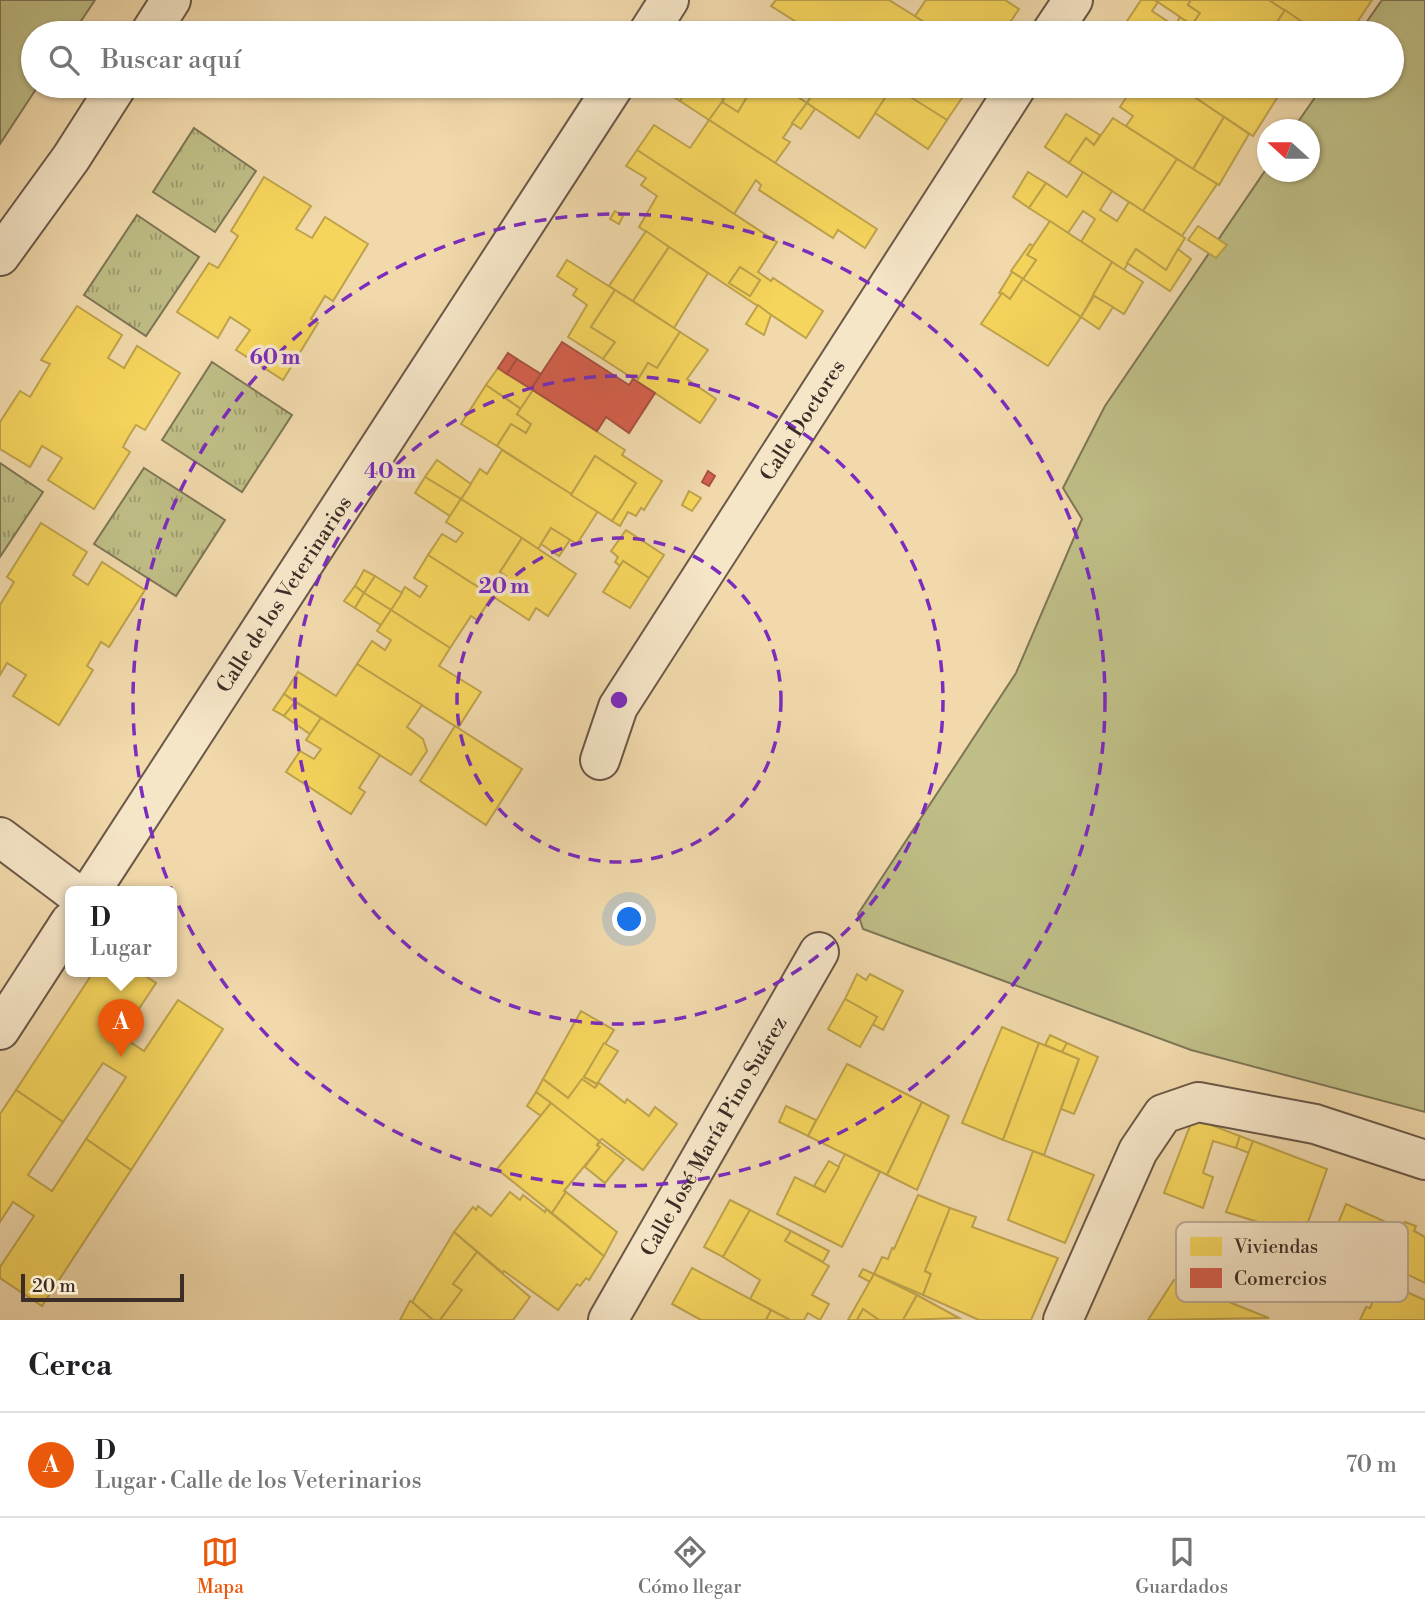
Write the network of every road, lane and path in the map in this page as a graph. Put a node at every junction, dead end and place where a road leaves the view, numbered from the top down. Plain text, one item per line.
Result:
1 (171, 0) edge
2 (669, 0) edge
3 (1073, 0) edge
4 (158, 21) edge
5 (656, 21) edge
6 (1059, 21) edge
7 (109, 98) edge
8 (606, 98) edge
9 (1009, 98) edge
10 (0, 256) edge
11 (600, 760) dead end
12 (0, 837) edge
13 (65, 886) edge
14 (94, 886) edge
15 (65, 930) edge
16 (819, 952) dead end
17 (0, 1030) edge
18 (1425, 1160) edge
19 (608, 1320) edge
20 (1063, 1320) edge

1 - 4 street
2 - 5 street
3 - 6 street
7 - 10 street
8 - 14 street, Calle de los Veterinarios
9 - 11 street, Calle Doctores
12 - 13 street
15 - 17 street
16 - 19 street, Calle José María Pino Suárez
18 - 20 street

